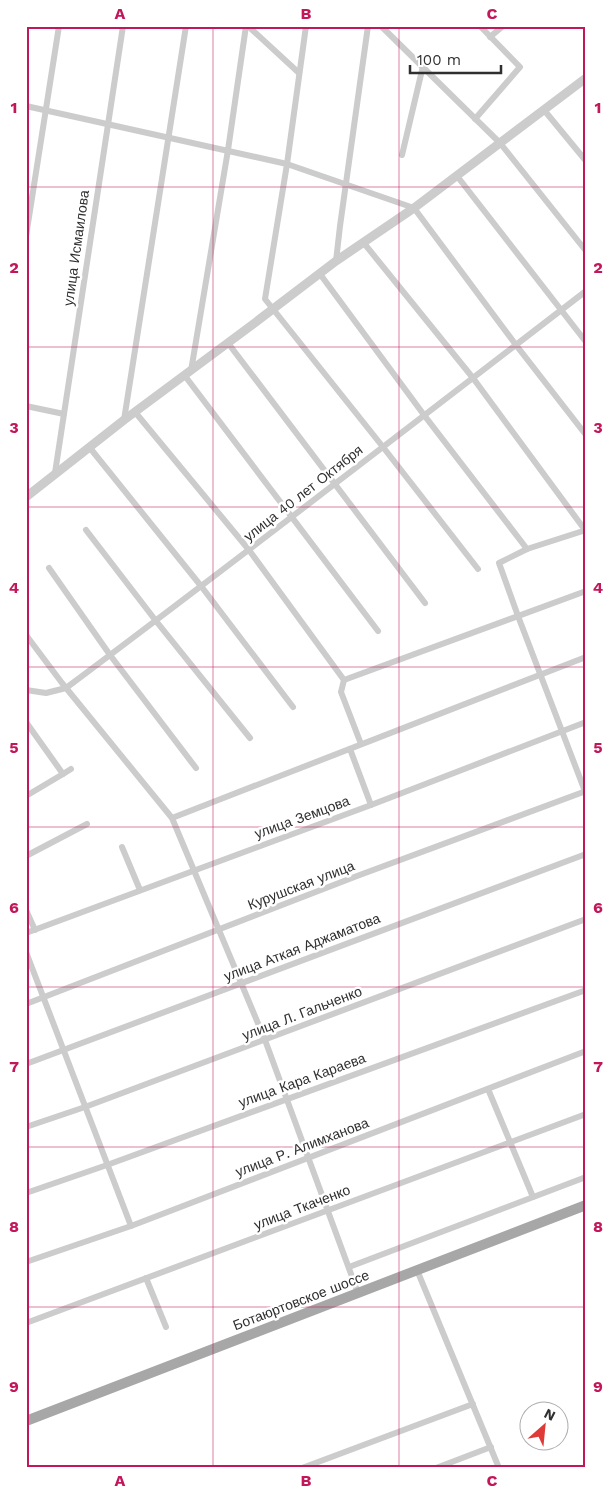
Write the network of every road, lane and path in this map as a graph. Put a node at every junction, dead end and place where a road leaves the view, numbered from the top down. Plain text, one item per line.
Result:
1 (59, 26) edge
2 (123, 26) edge
3 (186, 26) edge
4 (247, 26) edge
5 (306, 26) edge
6 (368, 26) edge
7 (381, 26) edge
8 (480, 26) edge
9 (503, 26) edge
10 (490, 37) junction
11 (423, 66) junction
12 (300, 73) junction
13 (586, 78) edge
14 (26, 106) edge
15 (46, 110) junction
16 (544, 110) junction
17 (475, 119) junction
18 (107, 123) junction
19 (168, 137) junction
20 (500, 144) junction
21 (228, 150) junction
22 (402, 155) dead end
23 (586, 161) edge
24 (287, 164) junction
25 (457, 176) junction
26 (346, 185) junction
27 (414, 208) junction
28 (26, 236) edge
29 (363, 242) junction
30 (586, 251) edge
31 (336, 261) junction
32 (320, 274) junction
33 (586, 291) edge
34 (272, 310) junction
35 (561, 310) junction
36 (586, 342) edge
37 (228, 343) junction
38 (516, 345) junction
39 (188, 374) junction
40 (473, 378) junction
41 (26, 406) edge
42 (135, 412) junction
43 (64, 414) junction
44 (424, 415) junction
45 (124, 420) junction
46 (586, 435) edge
47 (383, 447) junction
48 (90, 448) junction
49 (56, 473) junction
50 (336, 483) junction
51 (26, 497) edge
52 (291, 516) junction
53 (584, 528) edge
54 (86, 530) dead end
55 (527, 549) junction
56 (249, 550) junction
57 (49, 568) dead end
58 (478, 568) dead end
59 (201, 586) junction
60 (586, 590) edge
61 (425, 603) dead end
62 (518, 616) junction
63 (156, 621) junction
64 (378, 631) dead end
65 (26, 635) edge
66 (110, 655) junction
67 (586, 657) edge
68 (541, 674) junction
69 (344, 680) junction
70 (66, 688) junction
71 (26, 690) edge
72 (293, 708) dead end
73 (26, 722) edge
74 (586, 722) edge
75 (562, 732) junction
76 (250, 738) dead end
77 (361, 744) junction
78 (350, 749) junction
79 (196, 768) dead end
80 (71, 769) dead end
81 (63, 774) junction
82 (585, 792) edge
83 (26, 796) edge
84 (371, 805) junction
85 (172, 818) junction
86 (87, 824) dead end
87 (122, 847) dead end
88 (586, 854) edge
89 (26, 856) edge
90 (194, 870) junction
91 (140, 890) junction
92 (26, 910) edge
93 (586, 919) edge
94 (35, 930) junction
95 (218, 930) junction
96 (26, 933) edge
97 (26, 952) edge
98 (241, 983) junction
99 (586, 990) edge
100 (43, 998) junction
101 (26, 1004) edge
102 (265, 1040) junction
103 (63, 1050) junction
104 (586, 1051) edge
105 (26, 1064) edge
106 (488, 1089) junction
107 (288, 1099) junction
108 (85, 1107) junction
109 (586, 1114) edge
110 (26, 1127) edge
111 (510, 1142) junction
112 (308, 1158) junction
113 (107, 1165) junction
114 (586, 1177) edge
115 (26, 1193) edge
116 (533, 1197) junction
117 (586, 1205) edge
118 (328, 1210) junction
119 (131, 1226) junction
120 (26, 1262) edge
121 (349, 1267) junction
122 (417, 1270) junction
123 (146, 1278) junction
124 (358, 1293) junction
125 (26, 1323) edge
126 (166, 1328) dead end
127 (473, 1404) junction
128 (26, 1421) edge
129 (491, 1447) junction
130 (302, 1468) edge
131 (436, 1468) edge
132 (499, 1468) edge

1 - 15 street
2 - 18 street, улица Исмаилова
3 - 19 street
4 - 12 street
4 - 21 street
5 - 12 street
6 - 26 street
7 - 11 street
8 - 10 street
9 - 10 street
10 - 17 street
11 - 17 street
11 - 22 street
12 - 24 street
13 - 16 street
14 - 15 street
15 - 18 street
15 - 28 street
16 - 20 street
16 - 23 street
17 - 20 street
18 - 19 street
18 - 43 street, улица Исмаилова
19 - 21 street
19 - 45 street
20 - 25 street
20 - 30 street
21 - 24 street
21 - 39 street
24 - 26 street
24 - 34 street
25 - 27 street
25 - 35 street
26 - 27 street
26 - 31 street
27 - 29 street
27 - 38 street
29 - 31 street
29 - 40 street
31 - 32 street
32 - 34 street
32 - 44 street
33 - 35 street, улица 40 лет Октября
34 - 37 street
34 - 47 street
35 - 36 street
35 - 38 street, улица 40 лет Октября
37 - 39 street
37 - 50 street
38 - 40 street, улица 40 лет Октября
38 - 46 street
39 - 42 street
39 - 52 street
40 - 44 street, улица 40 лет Октября
40 - 53 street
41 - 43 street
42 - 45 street
42 - 56 street
43 - 49 street, улица Исмаилова
44 - 47 street, улица 40 лет Октября
44 - 55 street
45 - 48 street
47 - 50 street, улица 40 лет Октября
47 - 58 street
48 - 49 street
48 - 59 street
49 - 51 street
50 - 52 street, улица 40 лет Октября
50 - 61 street
52 - 56 street, улица 40 лет Октября
52 - 64 street
53 - 55 street
54 - 63 street
55 - 62 street
56 - 59 street, улица 40 лет Октября
56 - 69 street
57 - 66 street
59 - 63 street, улица 40 лет Октября
59 - 72 street
60 - 62 street
62 - 68 street
62 - 69 street
63 - 66 street, улица 40 лет Октября
63 - 76 street
65 - 70 street
66 - 70 street, улица 40 лет Октября
66 - 79 street
67 - 68 street
68 - 75 street
68 - 77 street
69 - 77 street
70 - 71 street, улица 40 лет Октября
70 - 85 street
73 - 81 street
74 - 75 street, улица Земцова
75 - 82 street
75 - 84 street, улица Земцова
77 - 78 street
78 - 84 street
78 - 85 street
80 - 81 street
81 - 83 street
82 - 95 street, Курушская улица
84 - 90 street, улица Земцова
85 - 90 street
86 - 89 street
87 - 91 street
88 - 98 street, улица Аткая Аджаматова
90 - 91 street, улица Земцова
90 - 95 street
91 - 94 street, улица Земцова
92 - 94 street
93 - 102 street, улица Л. Гальченко
94 - 96 street, улица Земцова
95 - 98 street
95 - 100 street, Курушская улица
97 - 100 street
98 - 102 street
98 - 103 street, улица Аткая Аджаматова
99 - 107 street, улица Кара Караева
100 - 101 street, Курушская улица
100 - 103 street
102 - 107 street
102 - 108 street, улица Л. Гальченко
103 - 105 street, улица Аткая Аджаматова
103 - 108 street
104 - 106 street, улица Р. Алимханова
106 - 111 street
106 - 112 street, улица Р. Алимханова
107 - 112 street
107 - 113 street, улица Кара Караева
108 - 110 street, улица Л. Гальченко
108 - 113 street
109 - 111 street, улица Ткаченко
111 - 116 street
111 - 118 street, улица Ткаченко
112 - 118 street
112 - 119 street, улица Р. Алимханова
113 - 115 street, улица Кара Караева
113 - 119 street
114 - 116 street
116 - 121 street
117 - 122 main road, Ботаюртовское шоссе
118 - 121 street
118 - 123 street, улица Ткаченко
119 - 120 street, улица Р. Алимханова
121 - 124 street
122 - 124 main road, Ботаюртовское шоссе
122 - 127 street
123 - 125 street, улица Ткаченко
123 - 126 street
124 - 128 main road, Ботаюртовское шоссе
127 - 129 street
127 - 130 street
129 - 131 street
129 - 132 street

